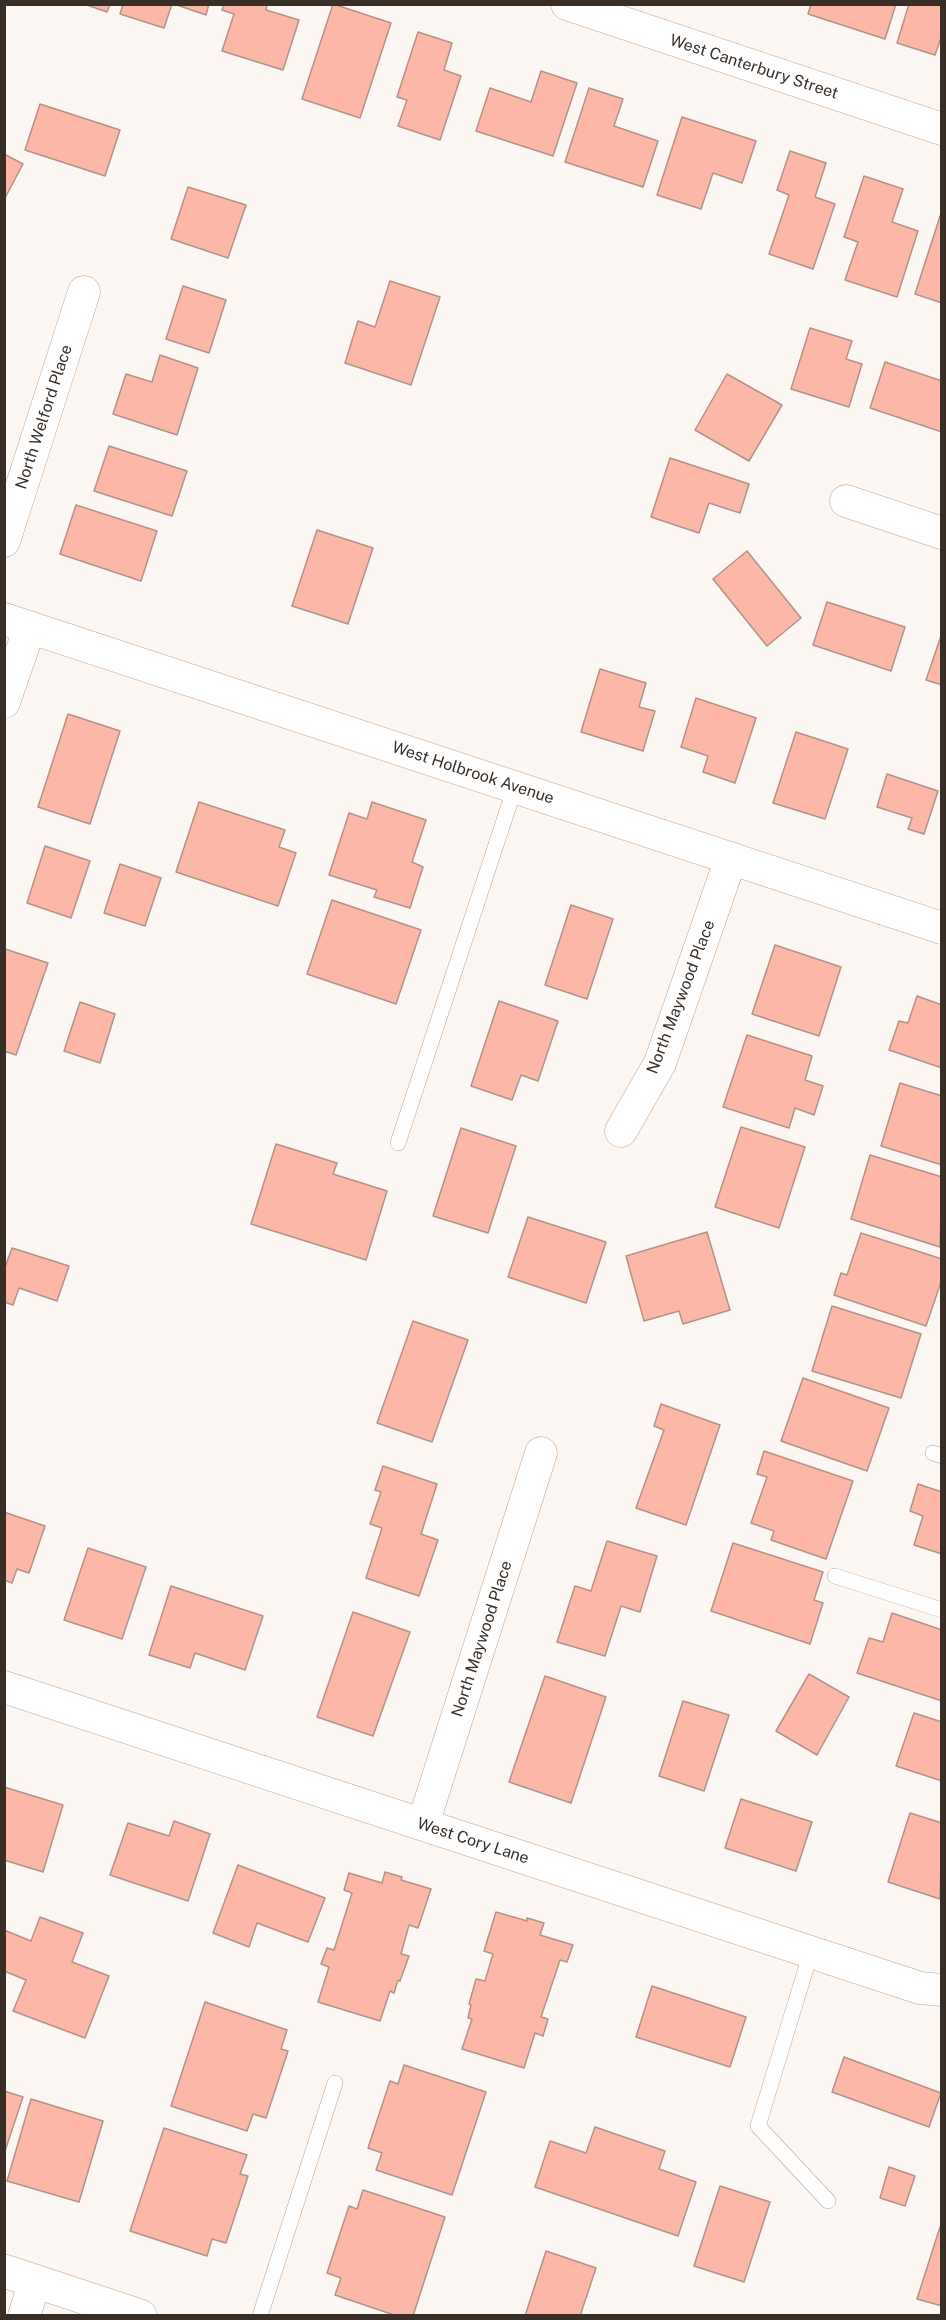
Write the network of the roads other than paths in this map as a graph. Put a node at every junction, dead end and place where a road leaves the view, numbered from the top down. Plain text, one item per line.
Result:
1 (567, 4) edge
2 (942, 129) edge
3 (84, 292) dead end
4 (846, 501) dead end
5 (942, 533) edge
6 (4, 541) edge
7 (17, 623) edge
8 (4, 702) edge
9 (515, 788) junction
10 (730, 858) junction
11 (942, 928) edge
12 (621, 1131) dead end
13 (398, 1143) dead end
14 (541, 1453) dead end
15 (835, 1576) dead end
16 (942, 1610) edge
17 (4, 1687) edge
18 (423, 1824) junction
19 (811, 1952) junction
20 (942, 1990) edge
21 (335, 2083) dead end
22 (828, 2202) dead end
23 (4, 2271) edge
24 (35, 2281) junction
25 (24, 2316) edge
26 (140, 2316) edge
27 (260, 2316) edge

1 - 2 street, West Canterbury Street
3 - 6 street, North Welford Place
4 - 5 street
7 - 8 street
7 - 9 street, West Holbrook Avenue
9 - 10 street, West Holbrook Avenue
9 - 13 lane
10 - 11 street, West Holbrook Avenue
10 - 12 street, North Maywood Place
14 - 18 street, North Maywood Place
15 - 16 lane
17 - 18 street, West Cory Lane
18 - 19 street, West Cory Lane
19 - 20 street, West Cory Lane
19 - 22 lane
21 - 27 lane
23 - 24 street
24 - 25 street
24 - 26 street

